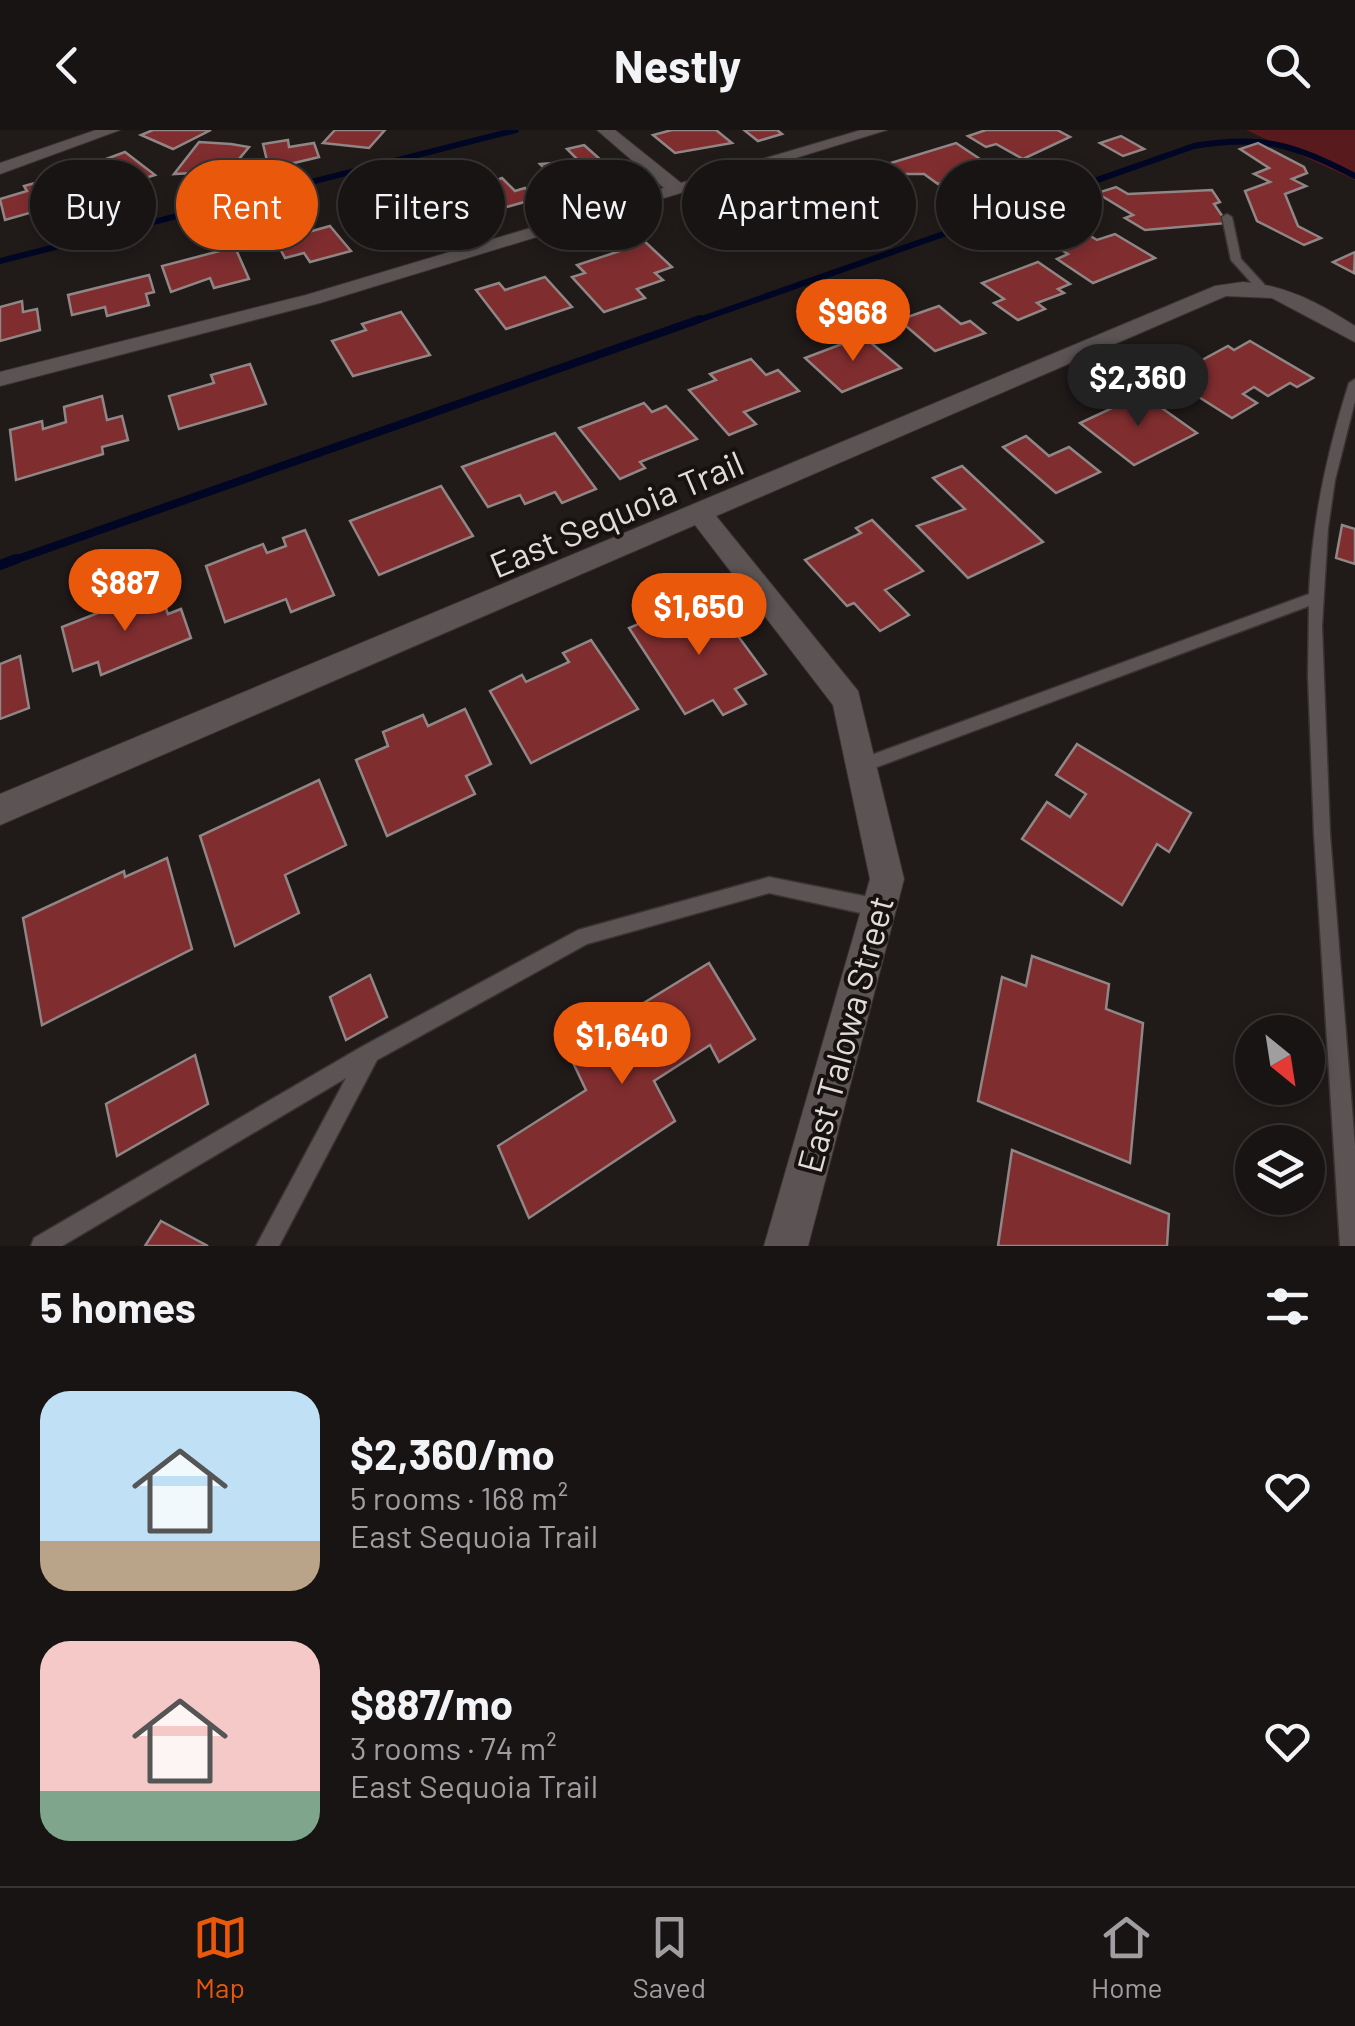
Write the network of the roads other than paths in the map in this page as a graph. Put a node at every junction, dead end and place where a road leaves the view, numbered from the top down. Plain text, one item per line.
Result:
1 (112, 130) edge
2 (605, 130) edge
3 (879, 130) edge
4 (0, 169) edge
5 (679, 191) junction
6 (1227, 217) dead end
7 (1260, 286) junction
8 (1355, 334) edge
9 (0, 379) edge
10 (1355, 384) edge
11 (701, 515) junction
12 (1314, 598) junction
13 (862, 766) junction
14 (0, 810) edge
15 (879, 908) junction
16 (370, 1053) junction
17 (42, 1246) edge
18 (267, 1246) edge
19 (786, 1246) edge
20 (1351, 1246) edge

1 - 4 street
2 - 5 street
3 - 5 street
5 - 9 street
6 - 7 lane
7 - 8 street
7 - 11 street, East Sequoia Trail
10 - 12 lane
11 - 13 street, East Talowa Street
11 - 14 street, East Sequoia Trail
12 - 13 lane
12 - 20 lane
13 - 15 street, East Talowa Street
15 - 16 lane
15 - 19 street, East Talowa Street
16 - 17 lane
16 - 18 lane

